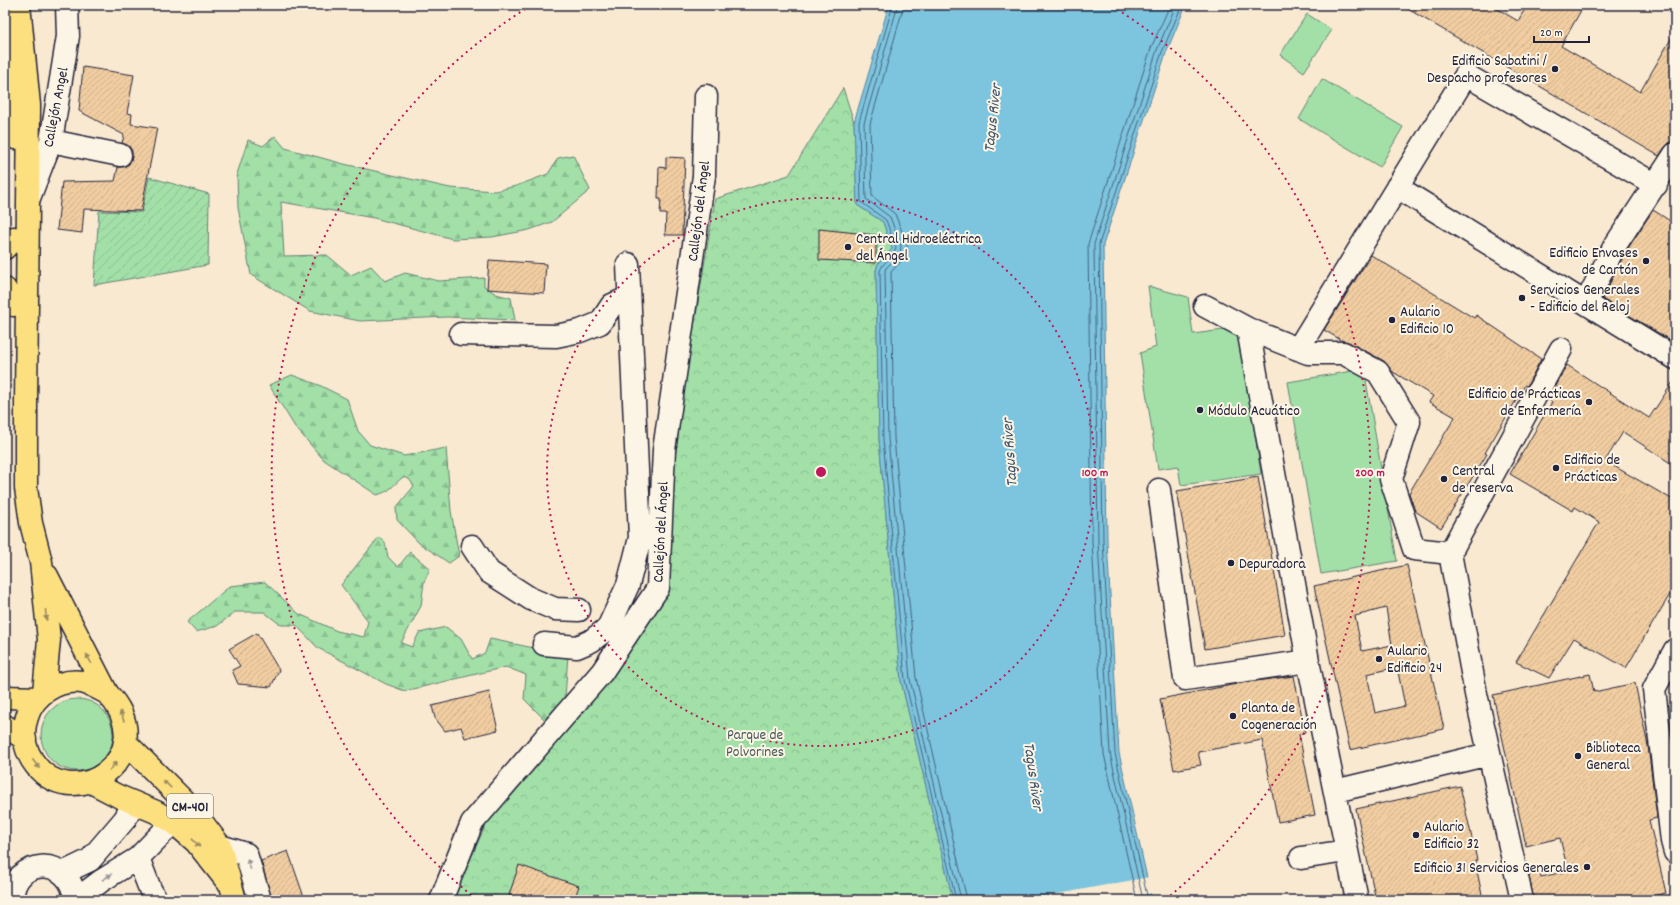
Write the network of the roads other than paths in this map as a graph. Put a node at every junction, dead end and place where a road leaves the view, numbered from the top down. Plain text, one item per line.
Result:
1 (19, 5) edge
2 (67, 5) edge
3 (5, 18) edge
4 (706, 96) dead end
5 (51, 141) junction
6 (1675, 154) edge
7 (120, 155) dead end
8 (1656, 185) junction
9 (1397, 187) junction
10 (29, 198) junction
11 (9, 243) edge
12 (628, 264) dead end
13 (9, 297) edge
14 (628, 298) junction
15 (1586, 303) junction
16 (1205, 306) dead end
17 (1248, 329) junction
18 (461, 334) dead end
19 (1561, 349) dead end
20 (1298, 350) junction
21 (1675, 358) edge
22 (26, 488) junction
23 (1159, 490) dead end
24 (472, 546) dead end
25 (1450, 552) junction
26 (41, 562) junction
27 (579, 610) dead end
28 (544, 644) dead end
29 (1675, 650) edge
30 (1308, 662) junction
31 (107, 693) junction
32 (41, 695) junction
33 (5, 697) edge
34 (5, 726) edge
35 (24, 740) junction
36 (125, 742) junction
37 (1489, 754) junction
38 (91, 782) junction
39 (1335, 791) junction
40 (134, 803) junction
41 (173, 822) junction
42 (220, 846) junction
43 (1346, 851) junction
44 (1675, 852) edge
45 (138, 858) junction
46 (1301, 858) dead end
47 (63, 873) junction
48 (233, 893) edge
49 (13, 900) edge
50 (75, 900) edge
51 (156, 900) edge
52 (260, 900) edge
53 (441, 900) edge
54 (1357, 900) edge
55 (1522, 900) edge

1 - 10 main road
2 - 5 street, Callejón Angel
3 - 11 main road
4 - 53 street, Callejón del Ángel
5 - 7 street
5 - 10 street, Callejón Angel
6 - 8 street
8 - 9 street
8 - 15 street
9 - 15 street
9 - 20 street
10 - 22 main road
11 - 13 main road
12 - 14 street
13 - 22 main road
14 - 18 street
14 - 28 street
15 - 21 street
16 - 17 street
17 - 20 street
17 - 30 street
19 - 25 street
20 - 25 street
22 - 26 main road
23 - 30 street
24 - 27 street
25 - 37 street
31 -> 26 main road
26 -> 32 main road
29 - 44 street
30 - 39 street
31 - 32 main road, CM-401
36 -> 31 main road, CM-401
32 - 33 main road, CM-401
32 - 35 main road, CM-401
34 - 35 main road
35 -> 38 main road, CM-401
38 -> 36 main road, CM-401
42 -> 36 main road, CM-401
37 - 39 street
37 - 55 street
38 - 40 main road, CM-401
39 - 43 street
40 - 41 main road, CM-401
40 - 47 street
41 - 45 street
41 -> 48 main road, CM-401
42 - 48 main road, CM-401
52 -> 42 street
43 - 46 street
43 - 54 street
50 -> 45 street
45 - 51 street
47 - 49 street
47 - 50 street

